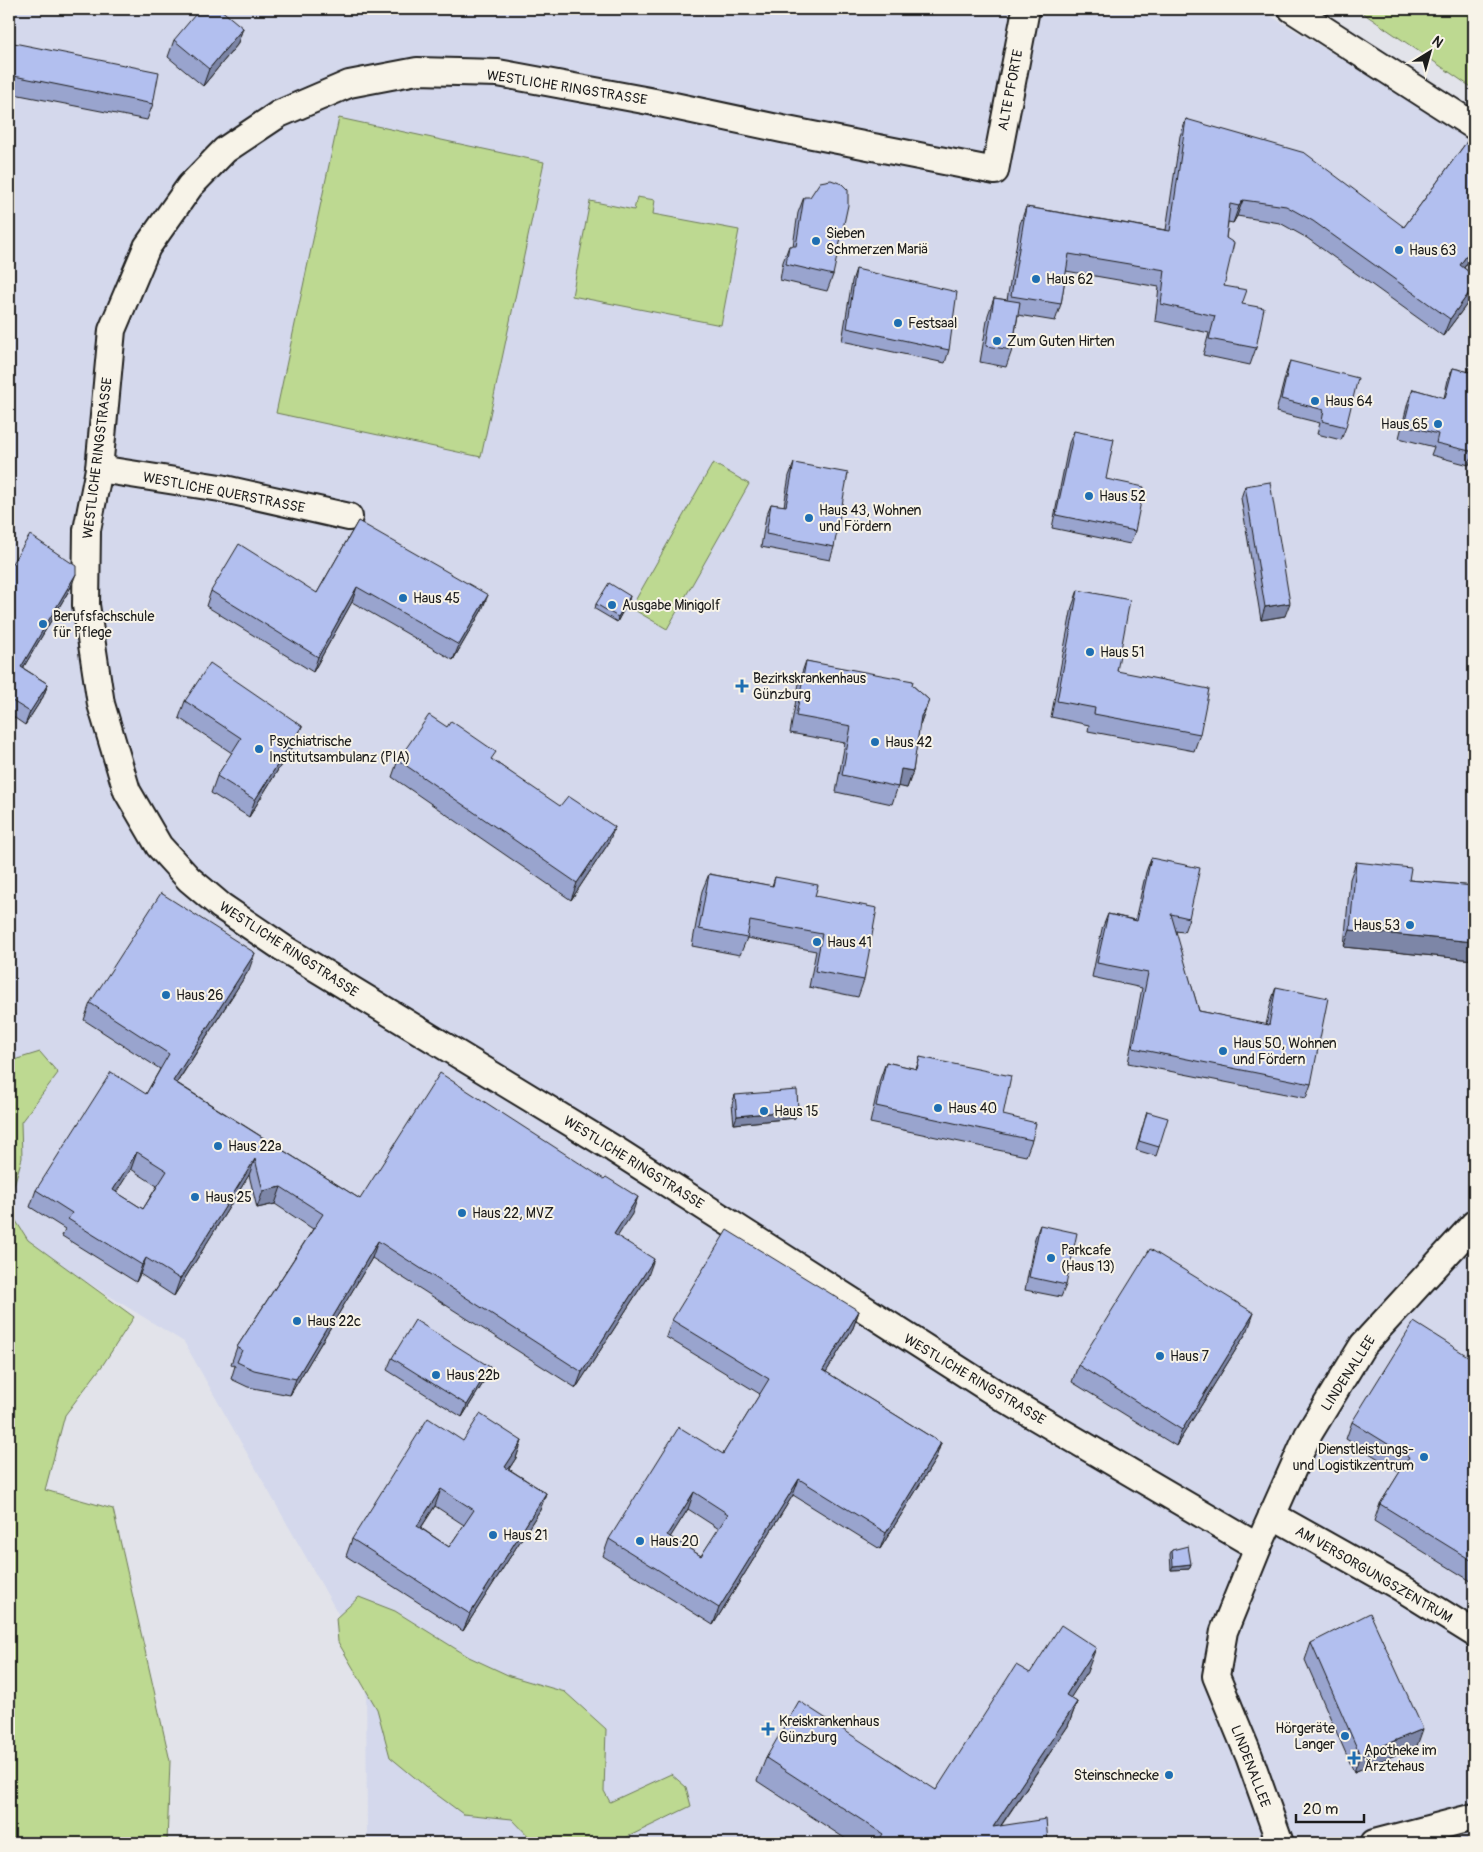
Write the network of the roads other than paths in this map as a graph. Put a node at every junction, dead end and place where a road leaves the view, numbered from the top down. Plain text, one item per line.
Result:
1 (1026, 9) edge
2 (1292, 9) edge
3 (1474, 126) edge
4 (995, 171) joint
5 (99, 469) junction
6 (349, 517) dead end
7 (1474, 1224) edge
8 (1272, 1515) junction
9 (1258, 1547) junction
10 (1474, 1633) edge
11 (1474, 1817) edge
12 (1280, 1843) edge
13 (1374, 1843) edge

1 - 4 street, ALTE PFORTE
2 - 3 street
4 - 5 street, WESTLICHE RINGSTRASSE
5 - 6 street, WESTLICHE QUERSTRASSE
5 - 9 street, WESTLICHE RINGSTRASSE
7 - 8 street, LINDENALLEE
8 - 9 street, LINDENALLEE
8 - 10 street, AM VERSORGUNGSZENTRUM
9 - 12 street, LINDENALLEE
11 - 13 street

